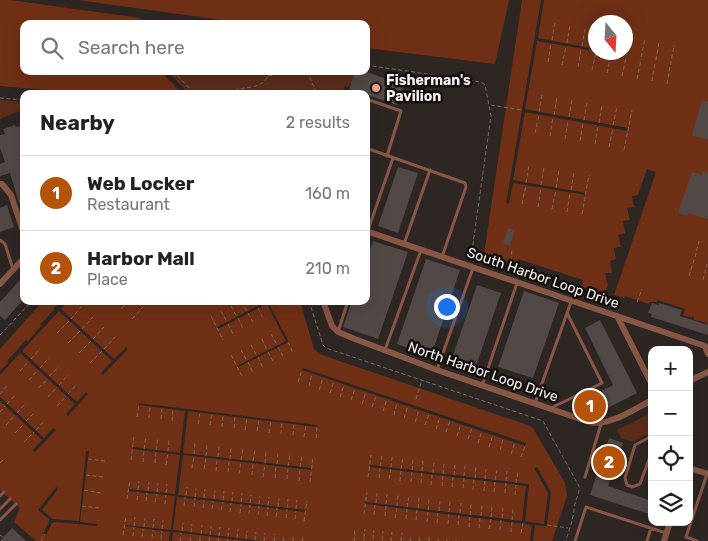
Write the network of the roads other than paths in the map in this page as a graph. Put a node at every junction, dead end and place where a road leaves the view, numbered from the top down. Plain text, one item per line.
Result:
1 (370, 100) edge
2 (370, 150) edge
3 (386, 156) junction
4 (393, 158) junction
5 (430, 170) junction
6 (0, 184) edge
7 (20, 222) edge
8 (370, 224) edge
9 (370, 234) edge
10 (0, 240) edge
11 (404, 244) junction
12 (421, 250) junction
13 (442, 257) junction
14 (20, 262) edge
15 (471, 267) junction
16 (13, 269) junction
17 (517, 282) junction
18 (0, 284) edge
19 (571, 301) junction
20 (324, 305) edge
21 (344, 305) edge
22 (347, 305) edge
23 (346, 309) junction
24 (567, 313) junction
25 (617, 316) junction
26 (338, 332) junction
27 (385, 351) junction
28 (708, 354) edge
29 (437, 370) junction
30 (708, 372) edge
31 (648, 377) edge
32 (693, 379) edge
33 (482, 386) junction
34 (648, 402) edge
35 (535, 404) junction
36 (550, 408) junction
37 (601, 424) junction
38 (648, 438) edge
39 (648, 462) edge
40 (693, 469) edge
41 (707, 474) edge
42 (585, 477) dead end
43 (4, 492) dead end
44 (0, 496) edge
45 (10, 498) dead end
46 (16, 504) dead end
47 (0, 509) edge
48 (0, 520) edge
49 (669, 526) edge
50 (651, 528) junction
51 (667, 533) junction
52 (575, 541) edge
53 (647, 541) edge
54 (664, 541) edge
55 (697, 541) edge

1 - 3 lane
2 - 3 lane
3 - 4 lane
4 - 5 lane
4 - 8 lane
5 - 11 lane
5 - 13 lane
6 - 7 street
9 - 11 street, South Harbor Loop Drive
10 - 16 lane
11 - 12 street, South Harbor Loop Drive
12 - 13 street, South Harbor Loop Drive
12 - 27 lane
13 - 15 street, South Harbor Loop Drive
14 - 16 street
15 - 17 street, South Harbor Loop Drive
15 - 29 lane
16 - 18 street
17 - 19 street, South Harbor Loop Drive
17 - 33 lane
19 - 24 lane
19 - 25 street, South Harbor Loop Drive
20 - 26 street
21 - 23 lane
22 - 23 lane
23 - 26 lane
24 - 35 lane
24 - 36 lane
25 - 28 street, South Harbor Loop Drive
25 - 31 street
26 - 27 street, North Harbor Loop Drive
27 - 29 street, North Harbor Loop Drive
29 - 33 street, North Harbor Loop Drive
30 - 32 street
33 - 35 street, North Harbor Loop Drive
34 - 37 street
35 - 36 street, North Harbor Loop Drive
36 - 37 street, North Harbor Loop Drive
37 - 42 lane
38 - 39 lane
40 - 41 street
41 - 55 lane
43 - 44 lane
45 - 47 lane
46 - 48 lane
49 - 51 street
50 - 51 lane
50 - 52 lane
50 - 53 lane
51 - 54 street

